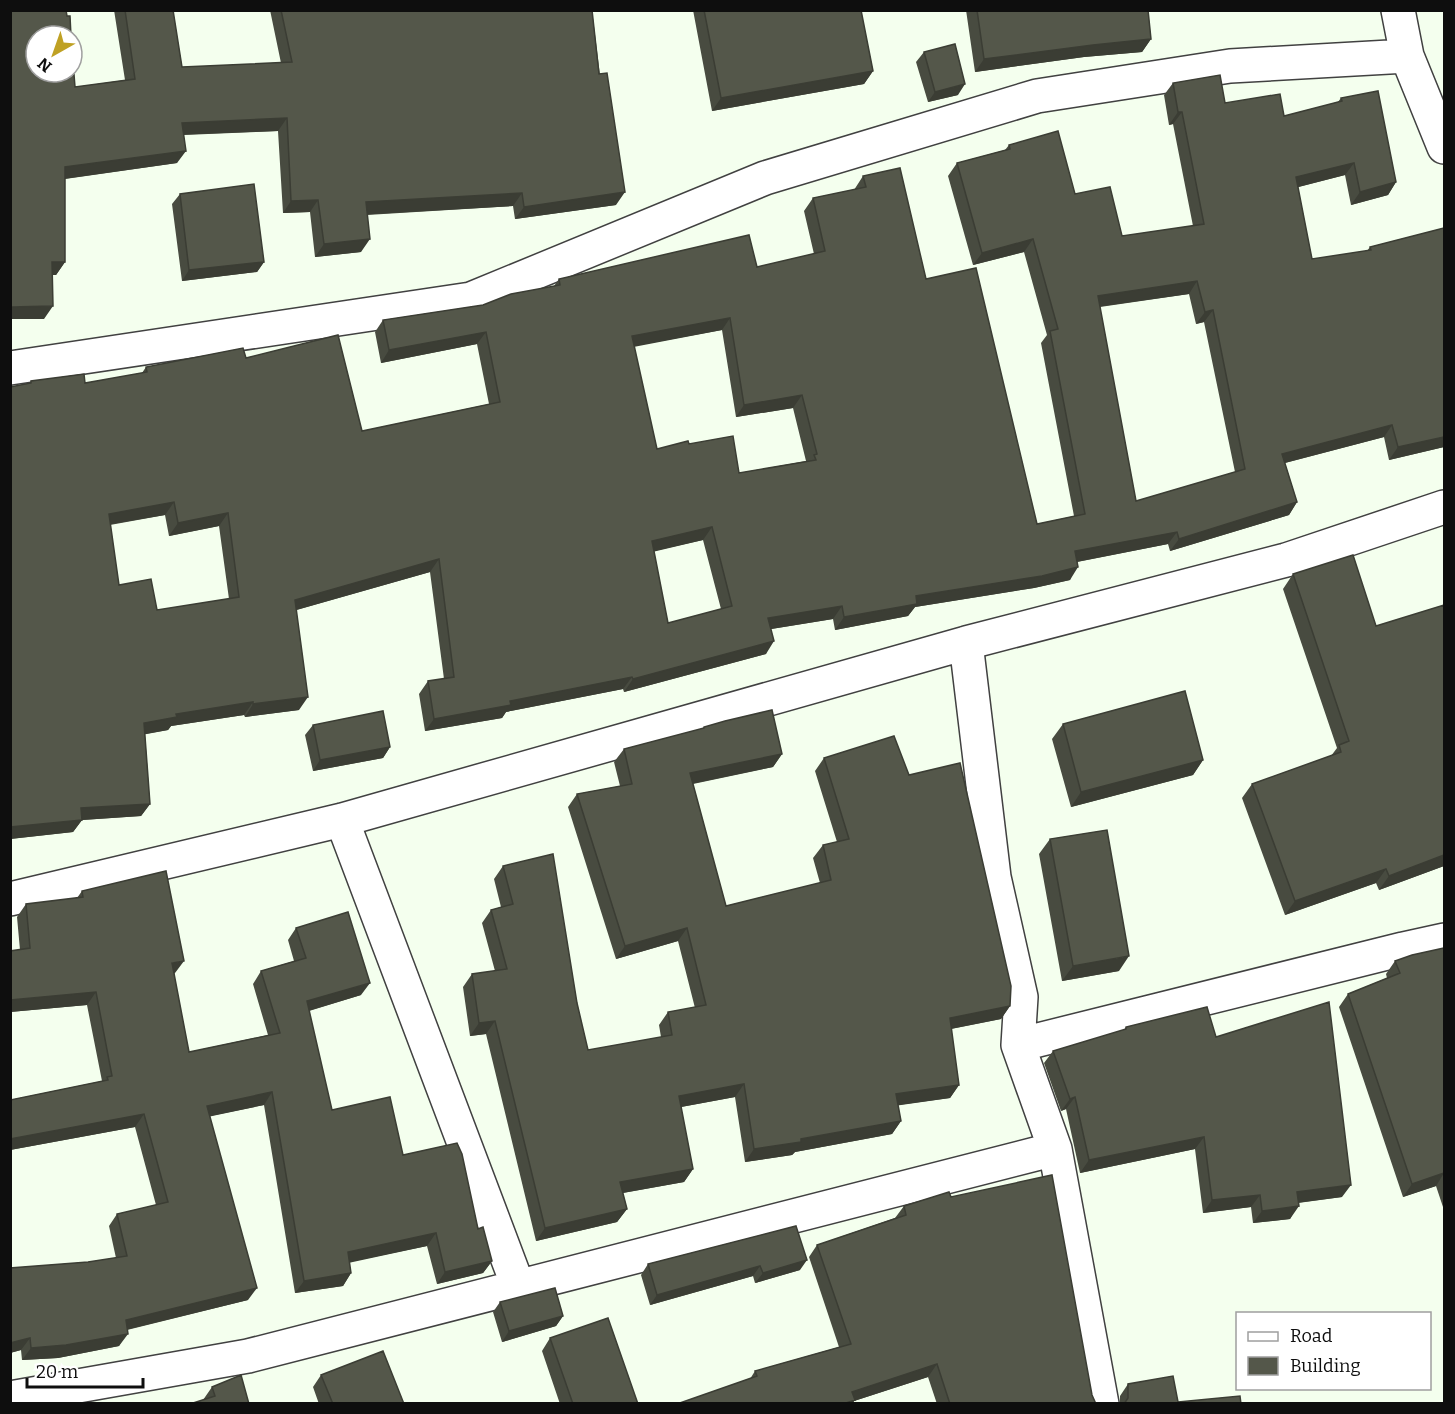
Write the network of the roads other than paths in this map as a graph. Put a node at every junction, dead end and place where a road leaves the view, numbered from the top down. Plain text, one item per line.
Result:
1 (1398, 10) edge
2 (1407, 56) junction
3 (1444, 147) edge
4 (10, 368) edge
5 (1444, 507) edge
6 (966, 643) junction
7 (342, 820) junction
8 (10, 899) edge
9 (1444, 940) edge
10 (1018, 1045) junction
11 (1055, 1149) junction
12 (518, 1286) junction
13 (10, 1398) edge
14 (1102, 1404) edge

1 - 2 street
2 - 3 street
2 - 4 street
5 - 6 street
6 - 7 street
6 - 10 street
7 - 8 street
7 - 12 street
9 - 10 street
10 - 11 street
11 - 12 street
11 - 14 street
12 - 13 street

